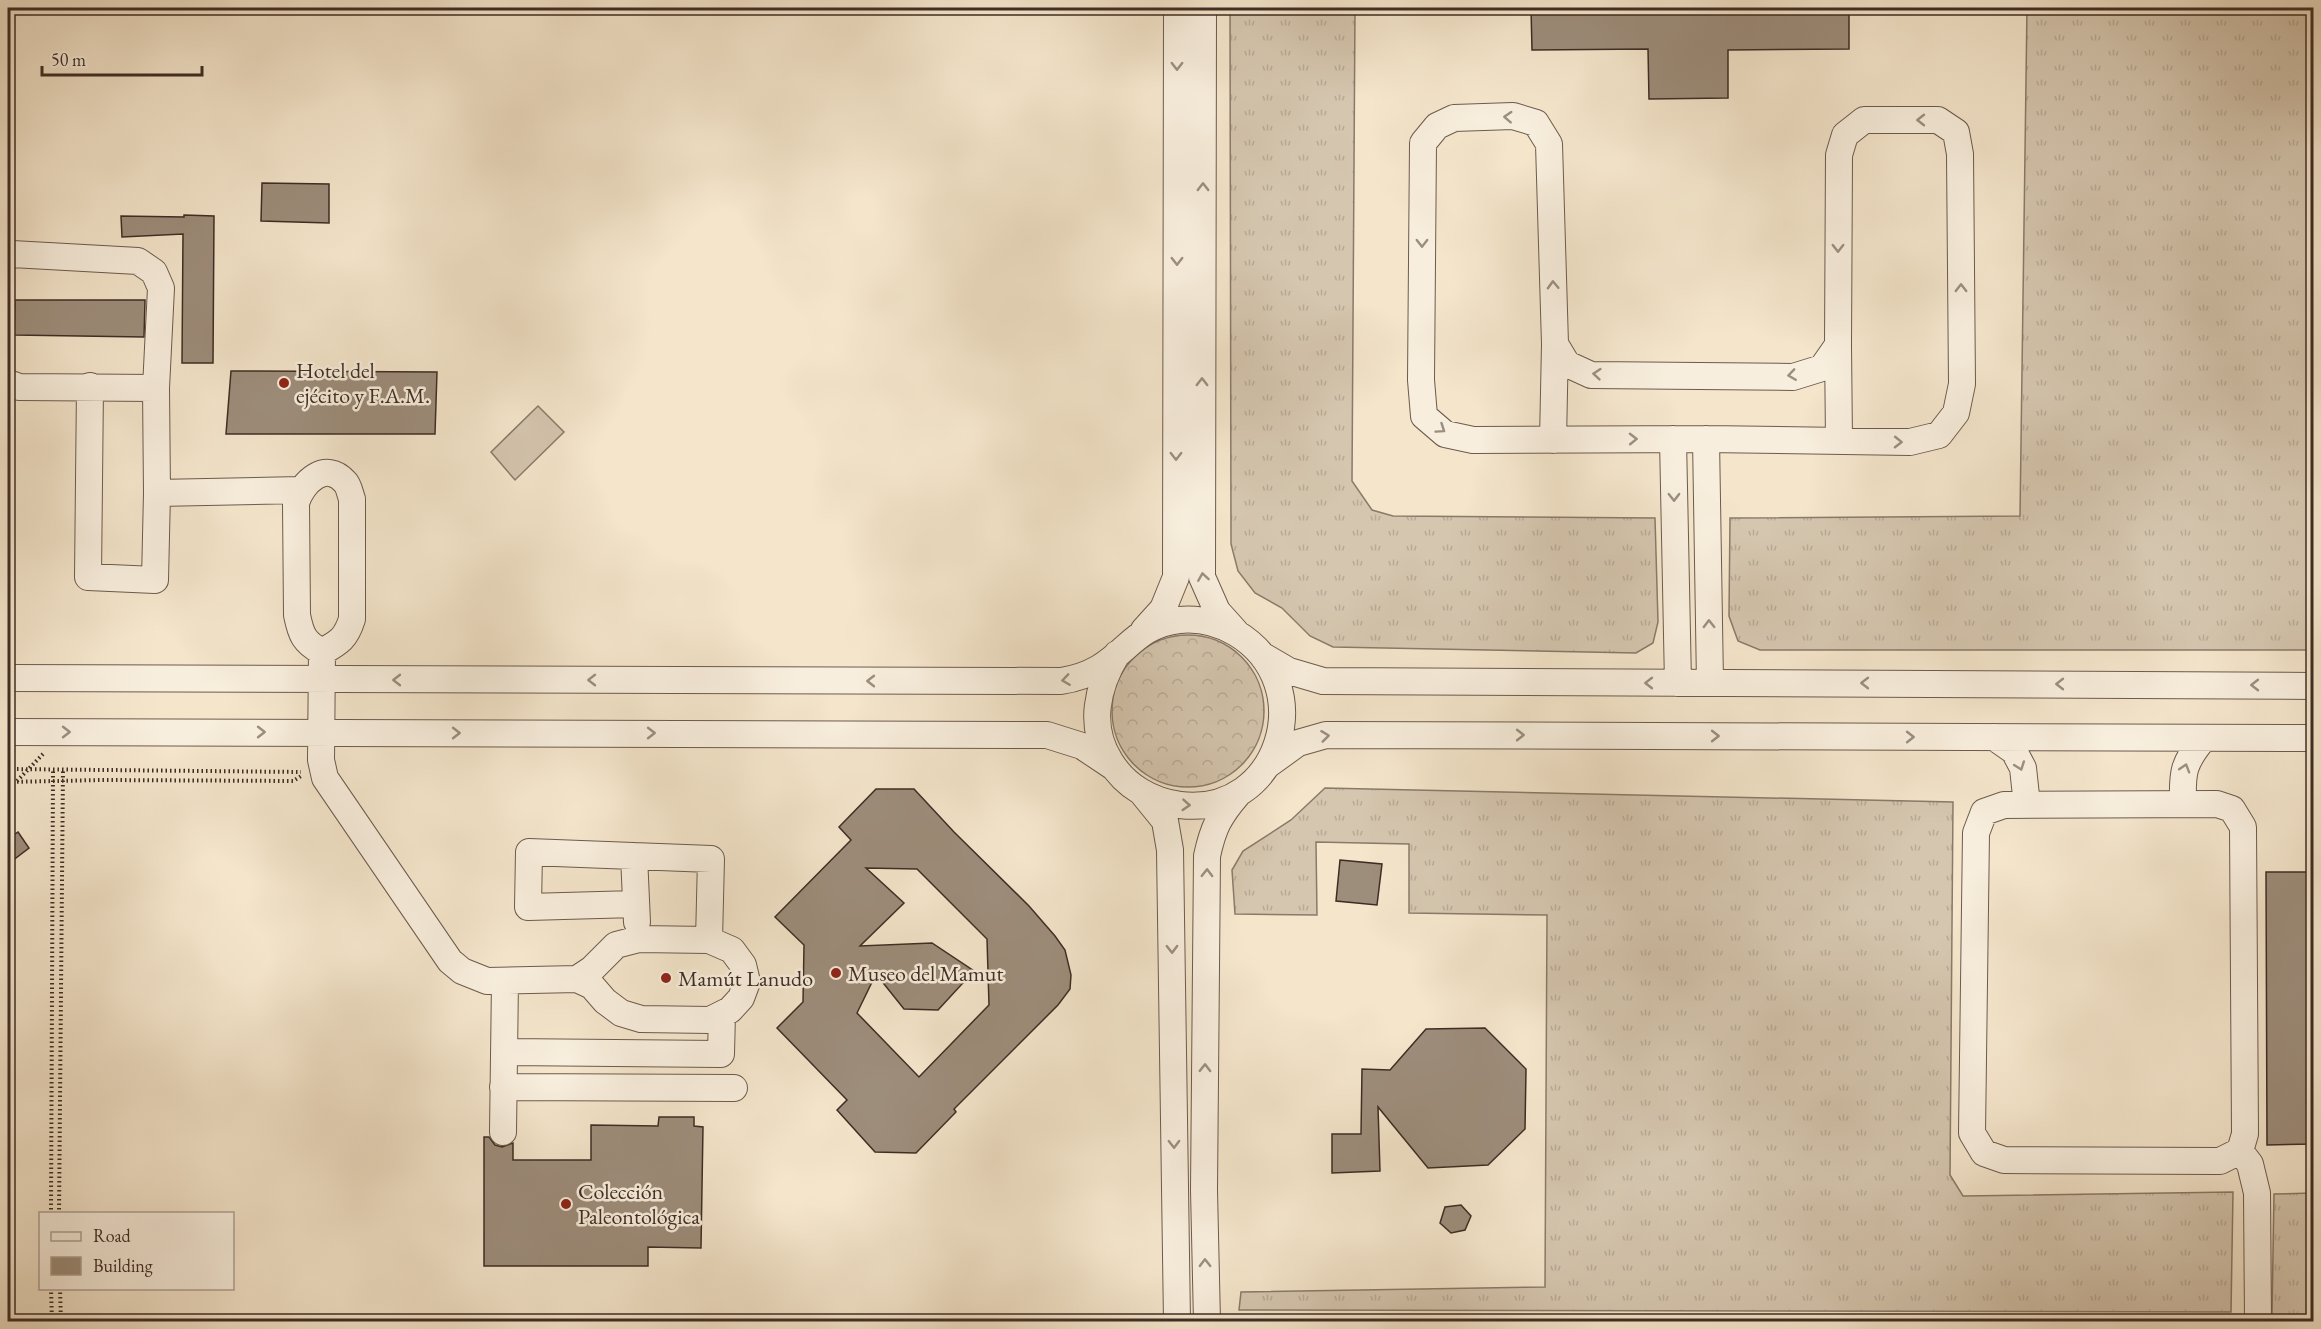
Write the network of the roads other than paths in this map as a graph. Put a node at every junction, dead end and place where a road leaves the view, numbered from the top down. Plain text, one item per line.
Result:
1 (1177, 8) edge
2 (1203, 8) edge
3 (8, 257) edge
4 (1555, 344) junction
5 (1838, 345) junction
6 (8, 383) edge
7 (90, 386) junction
8 (156, 388) junction
9 (1672, 439) junction
10 (1553, 440) junction
11 (1706, 440) junction
12 (1839, 441) junction
13 (300, 490) junction
14 (157, 493) junction
15 (1126, 646) junction
16 (1256, 648) junction
17 (322, 652) junction
18 (8, 678) edge
19 (322, 679) junction
20 (1678, 683) junction
21 (1710, 683) junction
22 (2313, 686) edge
23 (8, 732) edge
24 (321, 732) junction
25 (1994, 737) junction
26 (2204, 738) junction
27 (2313, 738) edge
28 (1259, 776) junction
29 (1123, 778) junction
30 (1240, 792) junction
31 (1143, 794) junction
32 (2183, 804) junction
33 (2026, 805) junction
34 (634, 856) junction
35 (635, 904) junction
36 (639, 939) junction
37 (709, 940) junction
38 (577, 979) junction
39 (505, 981) junction
40 (612, 1007) junction
41 (722, 1014) junction
42 (504, 1052) junction
43 (614, 1053) junction
44 (503, 1087) junction
45 (734, 1088) dead end
46 (503, 1132) dead end
47 (2240, 1151) junction
48 (1177, 1322) edge
49 (1207, 1322) edge
50 (2258, 1322) edge

1 -> 15 street
16 -> 2 street
3 - 8 street
5 -> 4 street
4 - 10 street
4 -> 10 street
5 - 12 street
12 -> 5 street
6 - 7 street
7 - 8 street
7 - 14 street
8 - 14 street
10 -> 9 street
9 - 11 street
9 -> 20 street
11 - 12 street
21 -> 11 street
13 - 14 street
13 - 17 street
13 - 17 street
15 - 16 street
15 -> 19 street
15 - 29 street
20 -> 16 street
16 - 28 street
17 - 19 street
18 - 19 street
19 - 24 street
20 - 21 street
22 -> 21 street
23 -> 24 street
24 -> 29 street
24 - 39 street
25 - 26 street
28 -> 25 street
25 -> 33 street
26 - 27 street
32 -> 26 street
28 - 30 street
29 - 31 street
31 -> 30 street
49 -> 30 street
31 -> 48 street
32 - 33 street
32 - 47 street
33 - 47 street
34 - 35 street
34 - 35 street
34 - 37 street
35 - 36 street
36 - 37 street
36 - 38 street
37 - 41 street
38 - 39 street
38 - 40 street
39 - 42 street
40 - 41 street
40 - 43 street
41 - 43 street
42 - 43 street
42 - 44 street
44 - 45 street
44 - 46 street
47 - 50 street

